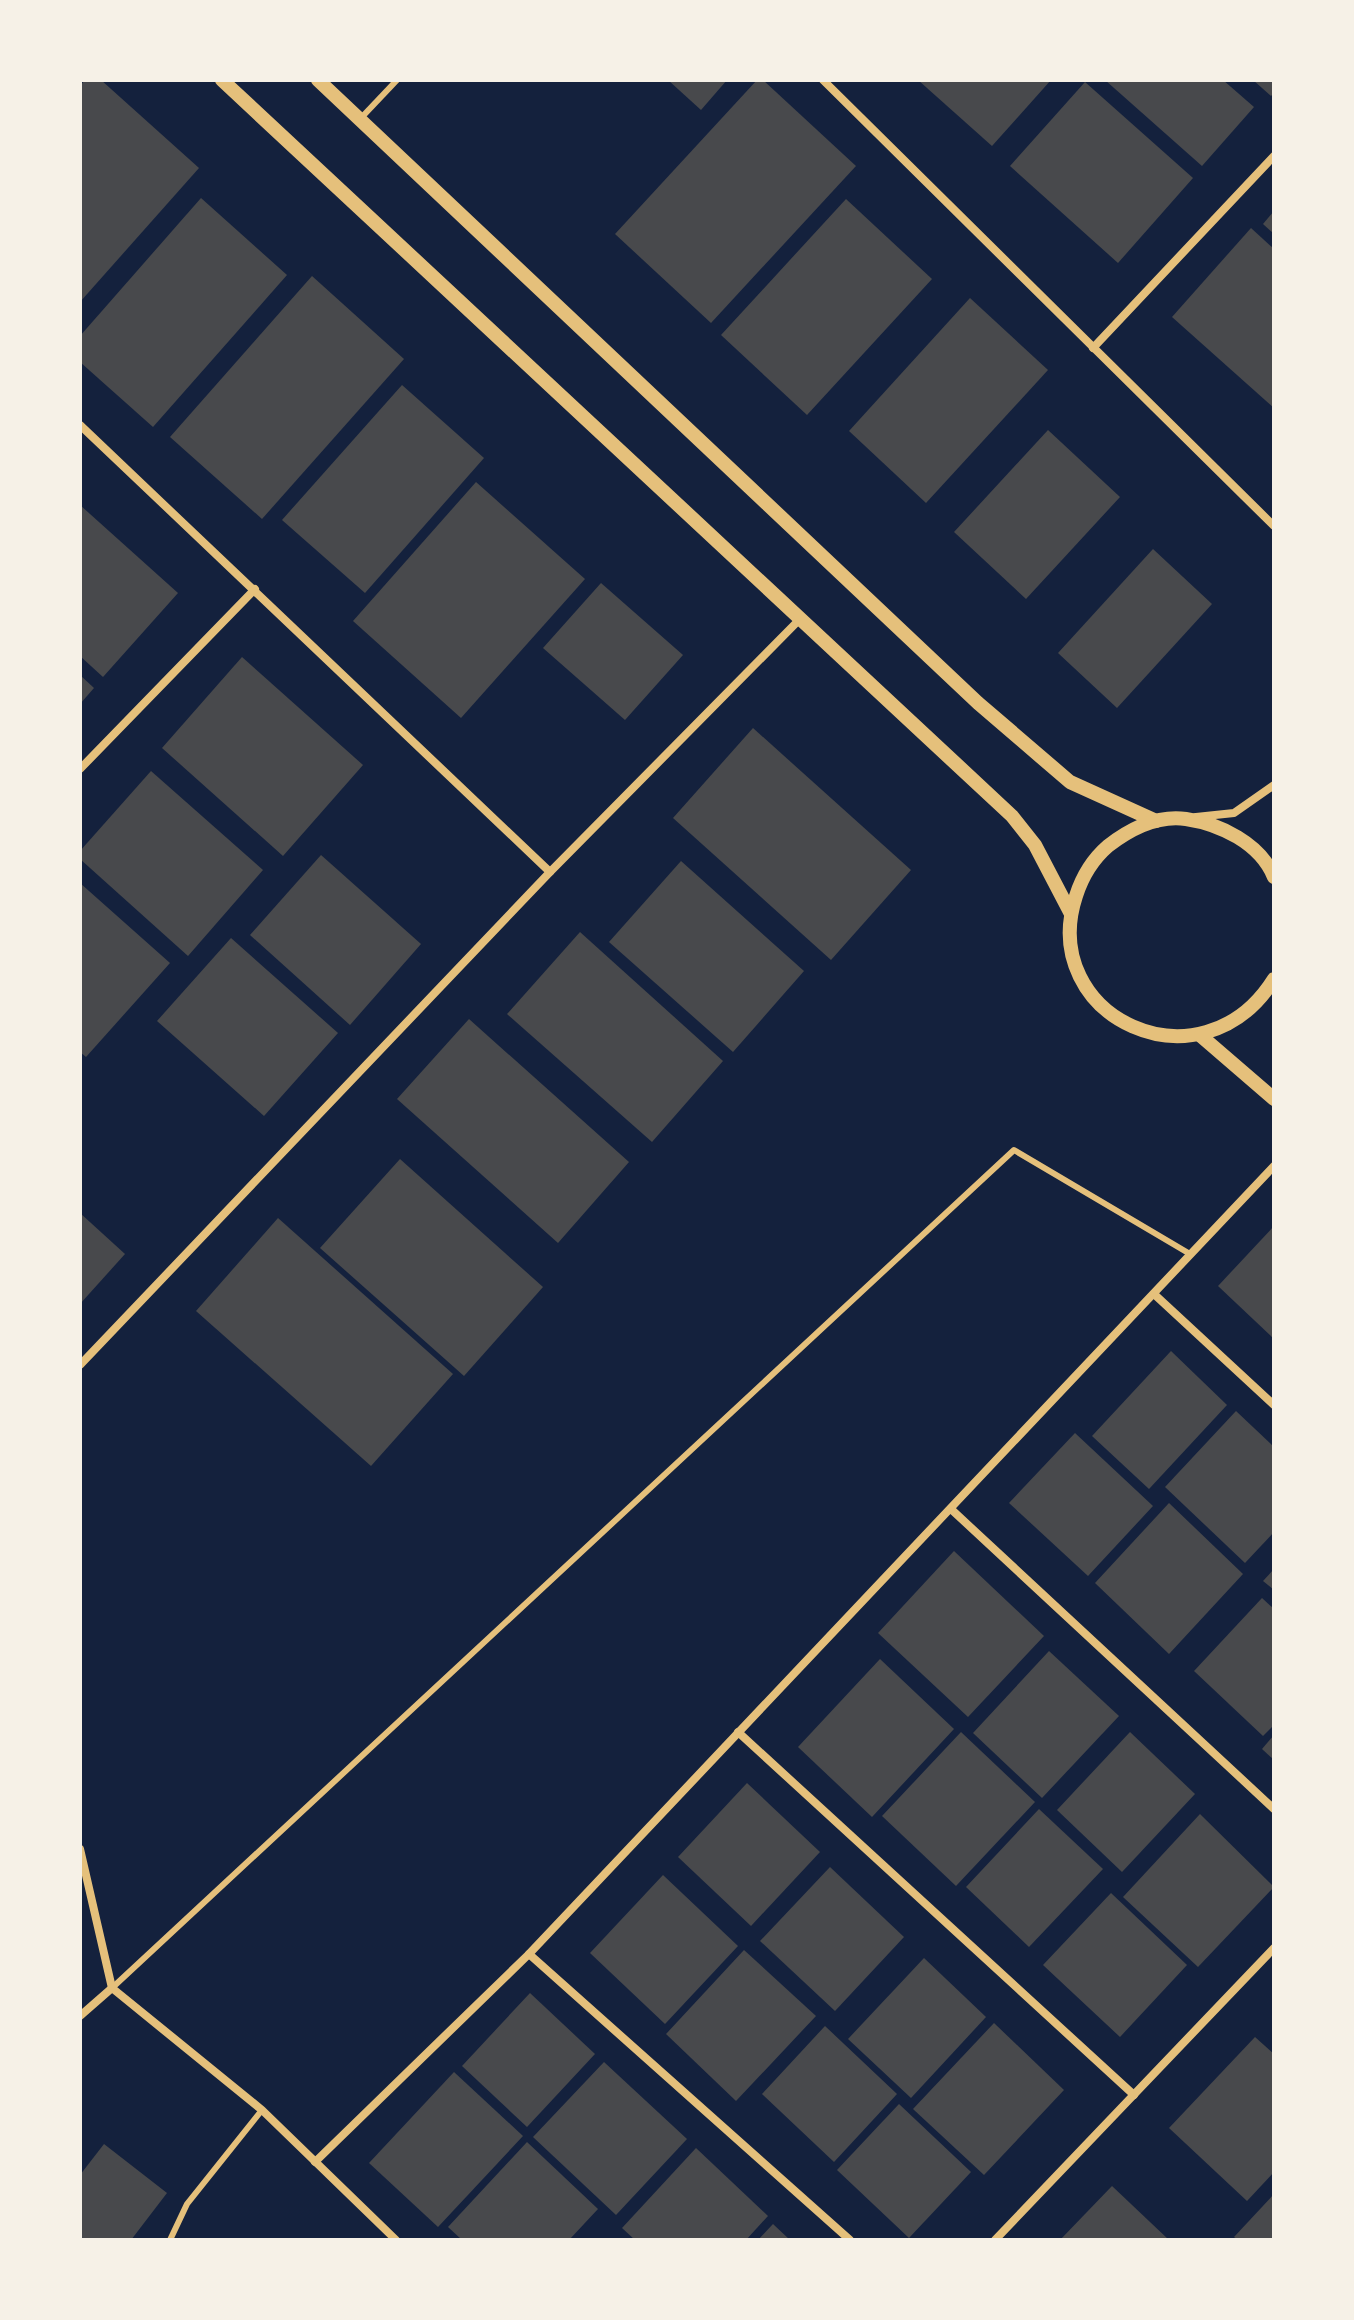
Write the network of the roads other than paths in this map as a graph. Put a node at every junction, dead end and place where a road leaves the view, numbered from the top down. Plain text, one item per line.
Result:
1 (222, 80) edge
2 (318, 80) edge
3 (397, 80) edge
4 (823, 80) edge
5 (360, 120) junction
6 (1274, 156) edge
7 (1093, 348) junction
8 (80, 425) edge
9 (1274, 526) edge
10 (255, 589) junction
11 (800, 619) junction
12 (80, 769) edge
13 (1274, 785) edge
14 (1184, 819) junction
15 (1156, 821) junction
16 (1273, 868) edge
17 (550, 872) junction
18 (1070, 912) junction
19 (1274, 979) edge
20 (1201, 1036) junction
21 (1274, 1099) edge
22 (1274, 1166) edge
23 (1190, 1254) junction
24 (1154, 1294) junction
25 (80, 1365) edge
26 (1274, 1405) edge
27 (952, 1510) junction
28 (738, 1732) junction
29 (1274, 1809) edge
30 (80, 1849) edge
31 (1274, 1948) edge
32 (529, 1954) junction
33 (112, 1988) junction
34 (80, 2016) edge
35 (1134, 2095) junction
36 (262, 2110) junction
37 (315, 2162) junction
38 (170, 2240) edge
39 (396, 2240) edge
40 (850, 2240) edge
41 (995, 2240) edge

1 - 11 street
2 - 5 street
3 - 5 lane
4 - 7 street
5 - 15 street
6 - 7 street
7 - 9 street
8 - 10 street
10 - 12 street
10 - 17 street
11 - 17 street
11 - 18 street
13 - 14 street
14 - 15 street
14 - 16 street
15 - 18 street
17 - 25 street
18 - 20 street
19 - 20 street
20 - 21 street
22 - 23 street
23 - 24 street
23 - 33 lane
24 - 26 street
24 - 27 street
27 - 28 street
27 - 29 street
28 - 32 street
28 - 35 street
30 - 33 street
31 - 35 street
32 - 37 street
32 - 40 street
33 - 34 street
33 - 36 street
35 - 41 street
36 - 37 street
36 - 38 lane
37 - 39 street

